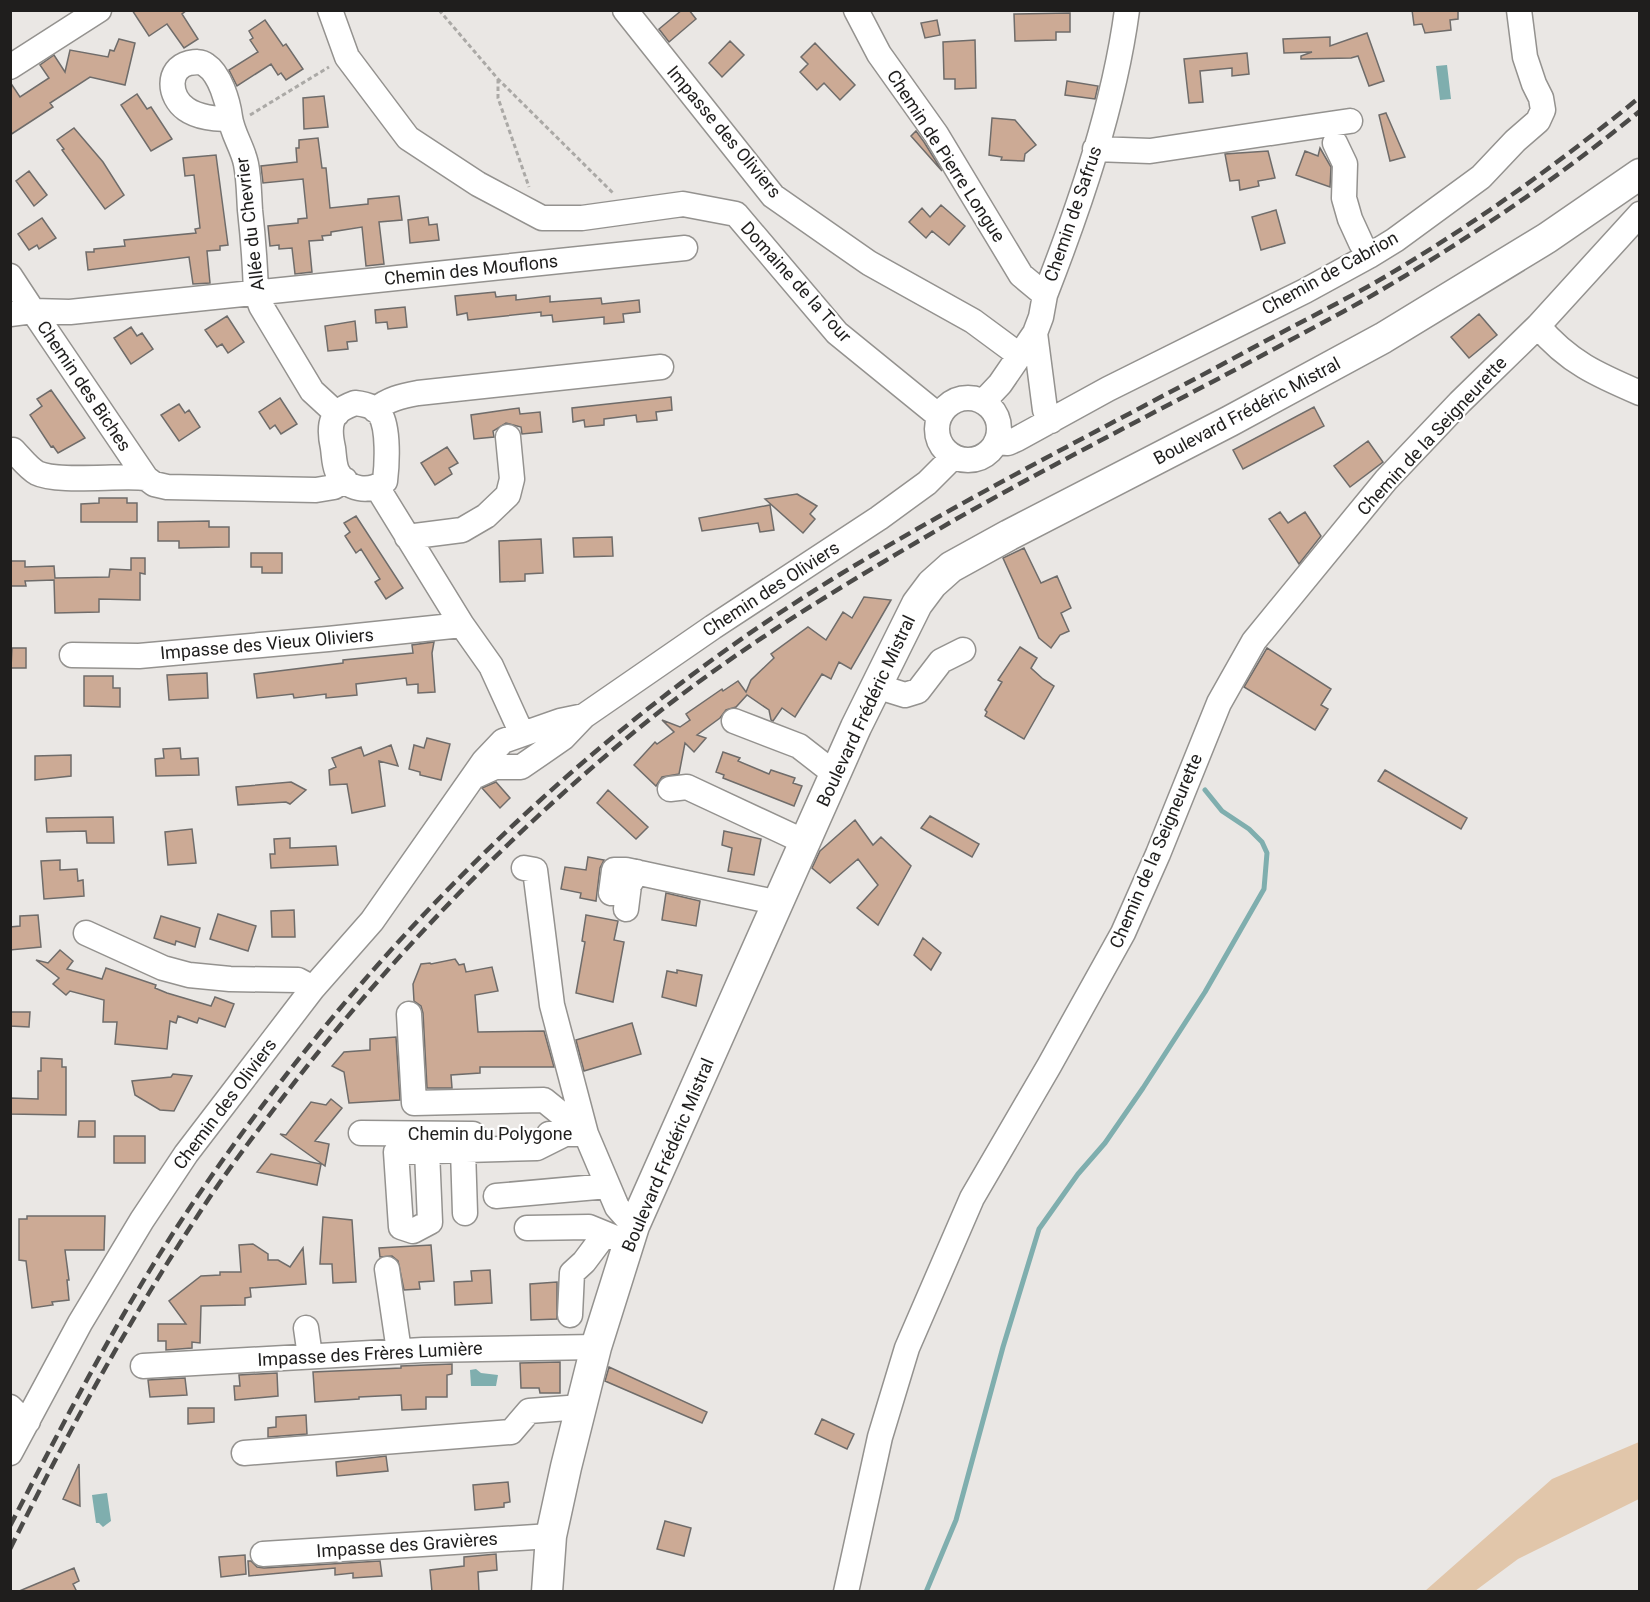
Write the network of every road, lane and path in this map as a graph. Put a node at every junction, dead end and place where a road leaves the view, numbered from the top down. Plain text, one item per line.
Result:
1 (99, 10) edge
2 (330, 10) edge
3 (439, 10) edge
4 (625, 10) edge
5 (856, 10) edge
6 (1127, 10) edge
7 (1519, 10) edge
8 (347, 57) junction
9 (10, 68) edge
10 (498, 80) junction
11 (231, 121) joint
12 (1350, 121) dead end
13 (1335, 143) dead end
14 (1095, 149) junction
15 (1631, 180) edge
16 (530, 212) junction
17 (621, 213) junction
18 (1640, 214) edge
19 (686, 248) dead end
20 (1369, 256) junction
21 (10, 276) edge
22 (256, 292) junction
23 (1045, 295) junction
24 (22, 313) edge
25 (1538, 326) junction
26 (1035, 333) junction
27 (1019, 355) junction
28 (661, 367) dead end
29 (1640, 393) edge
30 (983, 402) junction
31 (375, 410) junction
32 (337, 414) junction
33 (939, 416) junction
34 (1051, 421) junction
35 (508, 437) dead end
36 (996, 442) junction
37 (13, 450) dead end
38 (953, 456) junction
39 (146, 478) junction
40 (345, 480) junction
41 (377, 487) junction
42 (407, 537) junction
43 (462, 624) junction
44 (963, 650) dead end
45 (72, 655) dead end
46 (876, 686) junction
47 (584, 716) junction
48 (734, 721) dead end
49 (522, 734) junction
50 (835, 774) junction
51 (473, 777) junction
52 (670, 789) dead end
53 (805, 842) junction
54 (524, 868) dead end
55 (618, 901) dead end
56 (778, 903) junction
57 (86, 933) dead end
58 (313, 988) junction
59 (409, 1014) dead end
60 (361, 1133) dead end
61 (575, 1134) junction
62 (463, 1150) junction
63 (427, 1151) dead end
64 (608, 1186) junction
65 (496, 1196) dead end
66 (465, 1214) dead end
67 (527, 1228) dead end
68 (623, 1234) junction
69 (387, 1269) dead end
70 (570, 1314) dead end
71 (306, 1329) dead end
72 (596, 1347) junction
73 (399, 1351) junction
74 (309, 1356) junction
75 (143, 1366) dead end
76 (580, 1407) junction
77 (19, 1414) edge
78 (10, 1453) edge
79 (244, 1453) dead end
80 (551, 1536) junction
81 (263, 1554) dead end
82 (547, 1592) edge
83 (846, 1592) edge

1 - 9 street
2 - 8 street, Domaine de la Tour
3 - 10 path
4 - 27 street, Impasse des Oliviers
5 - 23 street, Chemin de Pierre Longue
6 - 14 street, Chemin de Safrus
7 - 20 street, Chemin de Cabrion
8 - 11 path
8 - 16 street, Domaine de la Tour
10 - 16 path
10 - 17 path
11 - 22 street, Allée du Chevrier
12 - 14 street
13 - 20 street
14 - 23 street, Chemin de Safrus
15 - 46 main road, Boulevard Frédéric Mistral
16 - 17 street, Domaine de la Tour
17 - 33 street, Domaine de la Tour
18 - 25 street, Chemin de la Seigneurette
19 - 22 street, Chemin des Mouflons
20 - 34 street, Chemin de Cabrion
21 - 24 street
22 - 24 street, Chemin des Biches
22 - 32 street, Allée du Chevrier
23 - 26 street, Chemin de Safrus
24 - 39 street, Chemin des Biches
25 - 29 street
25 - 83 street, Chemin de la Seigneurette
26 - 27 street, Chemin de Safrus
26 - 34 street
27 - 30 street, Chemin de Safrus
28 - 31 street
30 - 33 street
30 - 36 street
31 - 32 street
31 - 41 street
32 - 40 street
33 - 38 street
34 - 36 street, Chemin de Cabrion
35 - 42 street
36 - 38 street
37 - 39 street
38 - 47 street, Chemin des Oliviers
39 - 40 street
40 - 41 street
41 - 42 street
42 - 43 street
43 - 45 street, Impasse des Vieux Oliviers
43 - 49 street
44 - 46 street
46 - 50 main road, Boulevard Frédéric Mistral
47 - 49 street, Chemin des Oliviers
47 - 51 street, Chemin des Oliviers
48 - 50 street
49 - 51 street, Chemin des Oliviers
50 - 53 main road, Boulevard Frédéric Mistral
51 - 58 street, Chemin des Oliviers
52 - 53 street
53 - 56 main road, Boulevard Frédéric Mistral
54 - 61 street
55 - 56 street
56 - 68 main road, Boulevard Frédéric Mistral
57 - 58 street
58 - 77 street, Chemin des Oliviers
59 - 61 street
60 - 61 street, Chemin du Polygone
61 - 62 street
61 - 64 street, Chemin du Polygone
62 - 63 street
62 - 66 street
64 - 65 street
64 - 68 street, Chemin du Polygone
67 - 68 street
68 - 70 street
68 - 72 main road, Boulevard Frédéric Mistral
69 - 73 street
71 - 74 street
72 - 73 street, Impasse des Frères Lumière
72 - 76 main road, Boulevard Frédéric Mistral
73 - 74 street, Impasse des Frères Lumière
74 - 75 street, Impasse des Frères Lumière
76 - 79 street
76 - 80 main road, Boulevard Frédéric Mistral
77 - 78 street, Chemin des Oliviers
80 - 81 street, Impasse des Gravières
80 - 82 main road, Boulevard Frédéric Mistral

